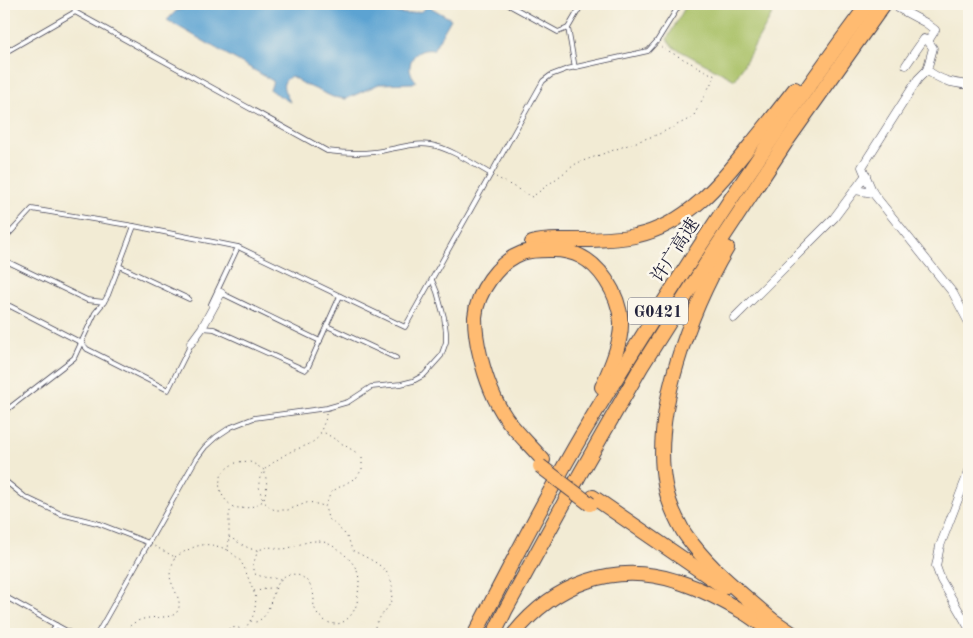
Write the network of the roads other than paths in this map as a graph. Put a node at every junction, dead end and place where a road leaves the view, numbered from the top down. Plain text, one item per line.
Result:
1 (73, 4) edge
2 (507, 4) edge
3 (582, 4) edge
4 (680, 4) edge
5 (867, 4) edge
6 (884, 4) edge
7 (898, 8) dead end
8 (75, 12) junction
9 (568, 28) junction
10 (860, 39) junction
11 (928, 41) junction
12 (4, 53) edge
13 (906, 65) dead end
14 (575, 68) junction
15 (927, 70) junction
16 (969, 85) edge
17 (491, 174) junction
18 (866, 174) junction
19 (854, 190) junction
20 (873, 193) junction
21 (134, 226) junction
22 (4, 236) edge
23 (238, 247) junction
24 (4, 260) edge
25 (119, 266) junction
26 (432, 280) junction
27 (221, 293) joint
28 (340, 296) junction
29 (189, 299) dead end
30 (104, 302) junction
31 (4, 309) edge
32 (734, 318) dead end
33 (969, 323) edge
34 (327, 326) junction
35 (202, 328) junction
36 (320, 341) junction
37 (82, 343) junction
38 (191, 343) junction
39 (396, 358) dead end
40 (4, 412) edge
41 (542, 463) junction
42 (969, 471) edge
43 (4, 480) edge
44 (591, 500) junction
45 (148, 544) junction
46 (4, 596) edge
47 (752, 617) junction
48 (771, 619) junction
49 (56, 625) junction
50 (969, 628) edge
51 (51, 634) edge
52 (72, 634) edge
53 (97, 634) edge
54 (475, 634) edge
55 (494, 634) edge
56 (514, 634) edge
57 (775, 634) edge
58 (793, 634) edge

1 - 8 lane
2 - 9 lane
3 - 9 lane
4 - 14 lane
5 - 41 highway
5 - 54 highway, 许广高速 / G0421
6 - 10 highway, 许广高速 / G0421
7 - 11 street
8 - 12 lane
8 - 17 lane
9 - 14 lane
10 - 48 highway
10 - 55 highway, 许广高速 / G0421
11 - 13 street
11 - 15 street
14 - 17 lane
15 - 16 street
15 - 18 street
17 - 26 lane
18 - 19 street
18 - 20 street
19 - 20 street
19 - 32 street
20 - 33 street
21 - 22 lane
21 - 23 lane
21 - 25 lane
23 - 28 lane
23 - 38 lane
24 - 30 lane
25 - 29 lane
25 - 30 lane
26 - 28 lane
26 - 45 lane
27 - 35 street
27 - 36 lane
28 - 34 lane
30 - 37 lane
31 - 37 lane
34 - 36 lane
34 - 39 lane
35 - 36 lane
35 - 38 street
37 - 38 lane
37 - 40 lane
41 - 44 highway
41 - 54 highway
42 - 50 street
43 - 45 lane
44 - 47 highway
44 - 48 highway
45 - 53 lane
46 - 49 lane
47 - 56 highway
47 - 57 highway
48 - 58 highway
49 - 51 lane
49 - 52 lane

